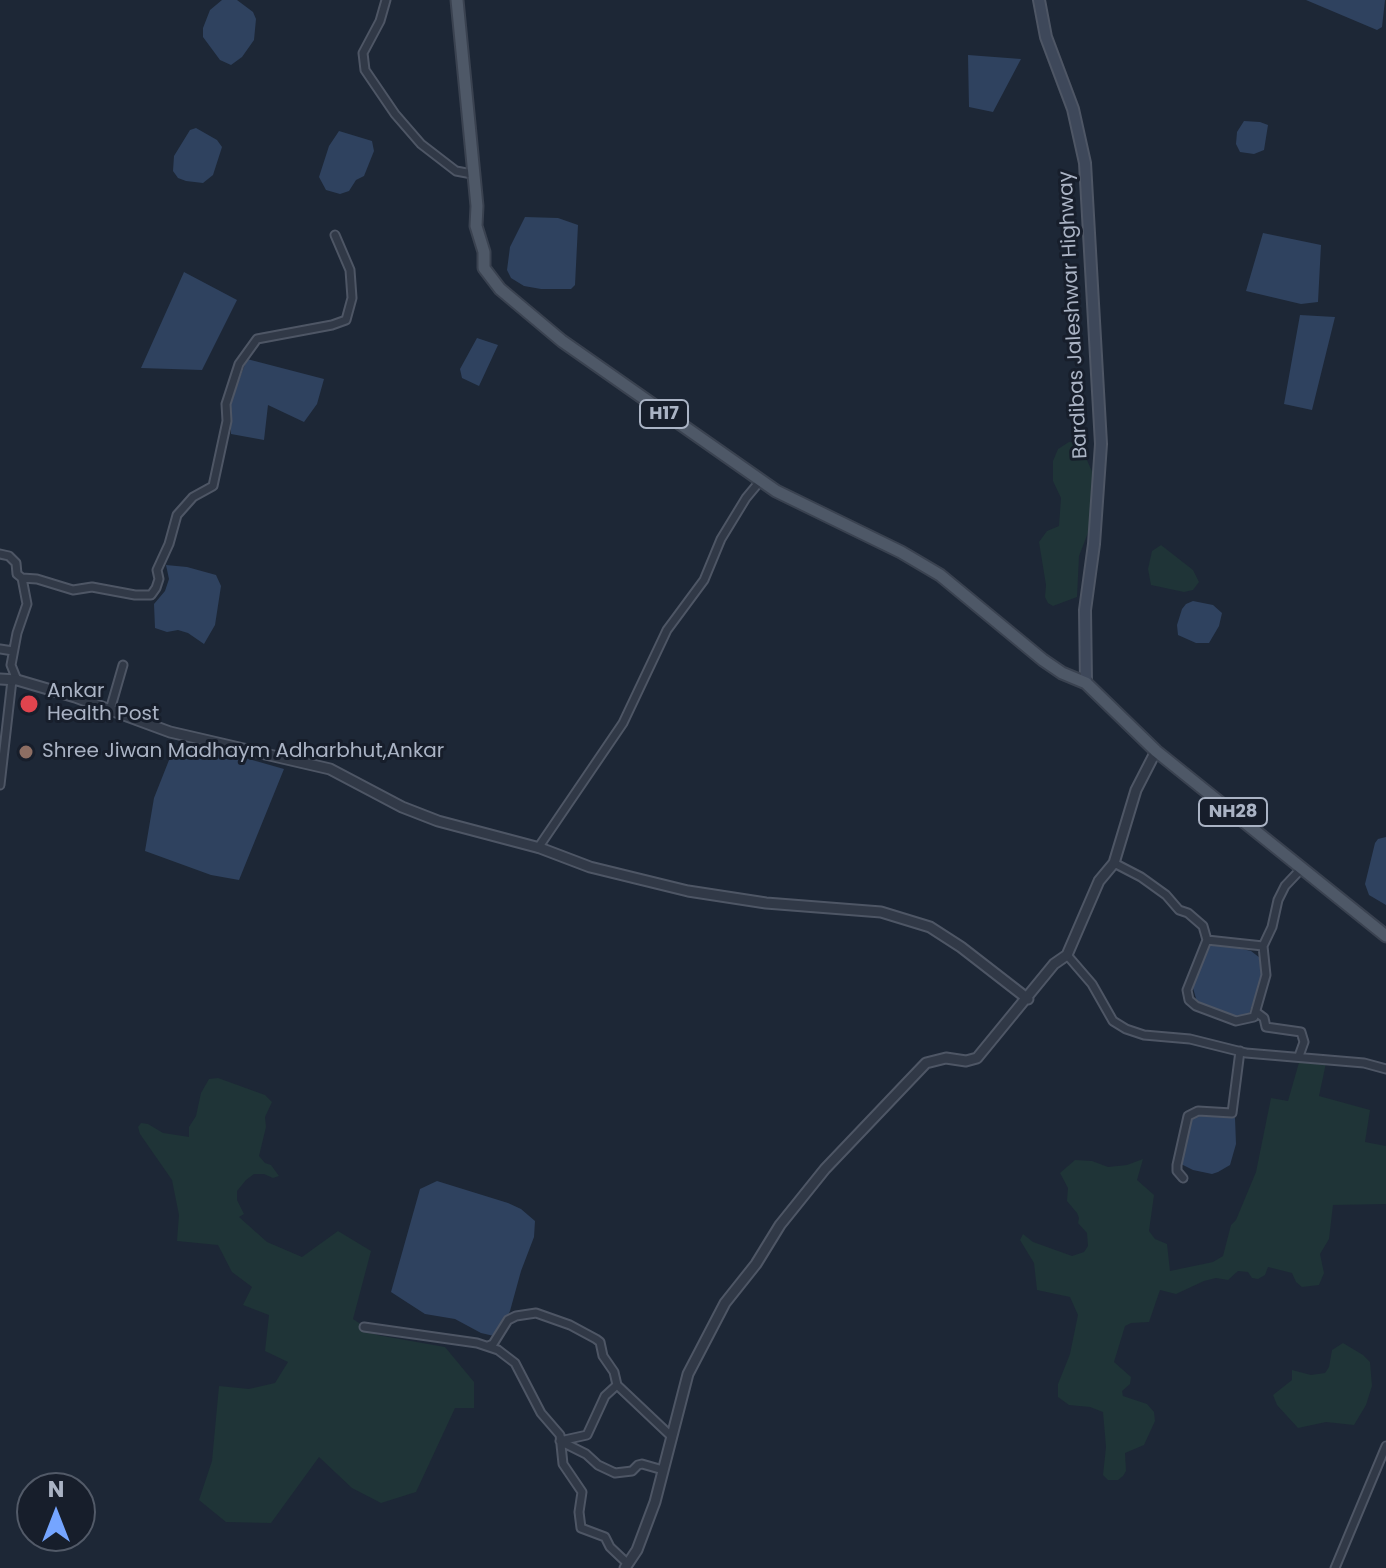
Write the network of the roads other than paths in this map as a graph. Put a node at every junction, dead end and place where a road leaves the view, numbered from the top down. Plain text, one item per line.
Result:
1 (386, 0) edge
2 (457, 0) edge
3 (1039, 0) edge
4 (472, 174) junction
5 (335, 235) dead end
6 (761, 480) junction
7 (0, 554) edge
8 (22, 578) junction
9 (0, 649) edge
10 (13, 651) junction
11 (123, 665) dead end
12 (0, 679) edge
13 (15, 680) junction
14 (1086, 683) junction
15 (110, 710) junction
16 (1156, 751) junction
17 (0, 785) edge
18 (538, 848) junction
19 (1114, 863) junction
20 (1302, 868) junction
21 (1386, 936) edge
22 (1207, 940) junction
23 (1263, 946) junction
24 (1067, 955) junction
25 (1028, 999) junction
26 (1256, 1012) junction
27 (1240, 1051) junction
28 (1299, 1056) junction
29 (1386, 1069) edge
30 (1183, 1178) dead end
31 (364, 1327) dead end
32 (488, 1346) junction
33 (617, 1385) junction
34 (672, 1437) junction
35 (560, 1441) junction
36 (1386, 1446) edge
37 (663, 1470) junction
38 (626, 1566) edge
39 (1335, 1568) edge

1 - 4 street
2 - 4 main road, H17
3 - 14 main road, Bardibas Jaleshwar Highway
4 - 6 main road, H17
5 - 8 street
6 - 14 main road, H17
6 - 18 street
7 - 8 street
8 - 10 street
9 - 10 street
10 - 13 street
11 - 15 street
12 - 13 street
13 - 15 street
13 - 17 street
14 - 16 main road, NH28
15 - 18 street
16 - 19 street
16 - 20 main road, NH28
18 - 25 street
19 - 22 street
19 - 24 street
20 - 21 main road, NH28
20 - 23 street
22 - 23 street
22 - 26 street
23 - 26 street
24 - 25 street
24 - 27 street
25 - 34 street
26 - 28 street
27 - 28 street
27 - 30 street
28 - 29 street
31 - 32 street
32 - 33 street
32 - 35 street
33 - 34 street
33 - 35 street
34 - 37 street
35 - 37 street
35 - 38 street
36 - 39 street
37 - 38 street

